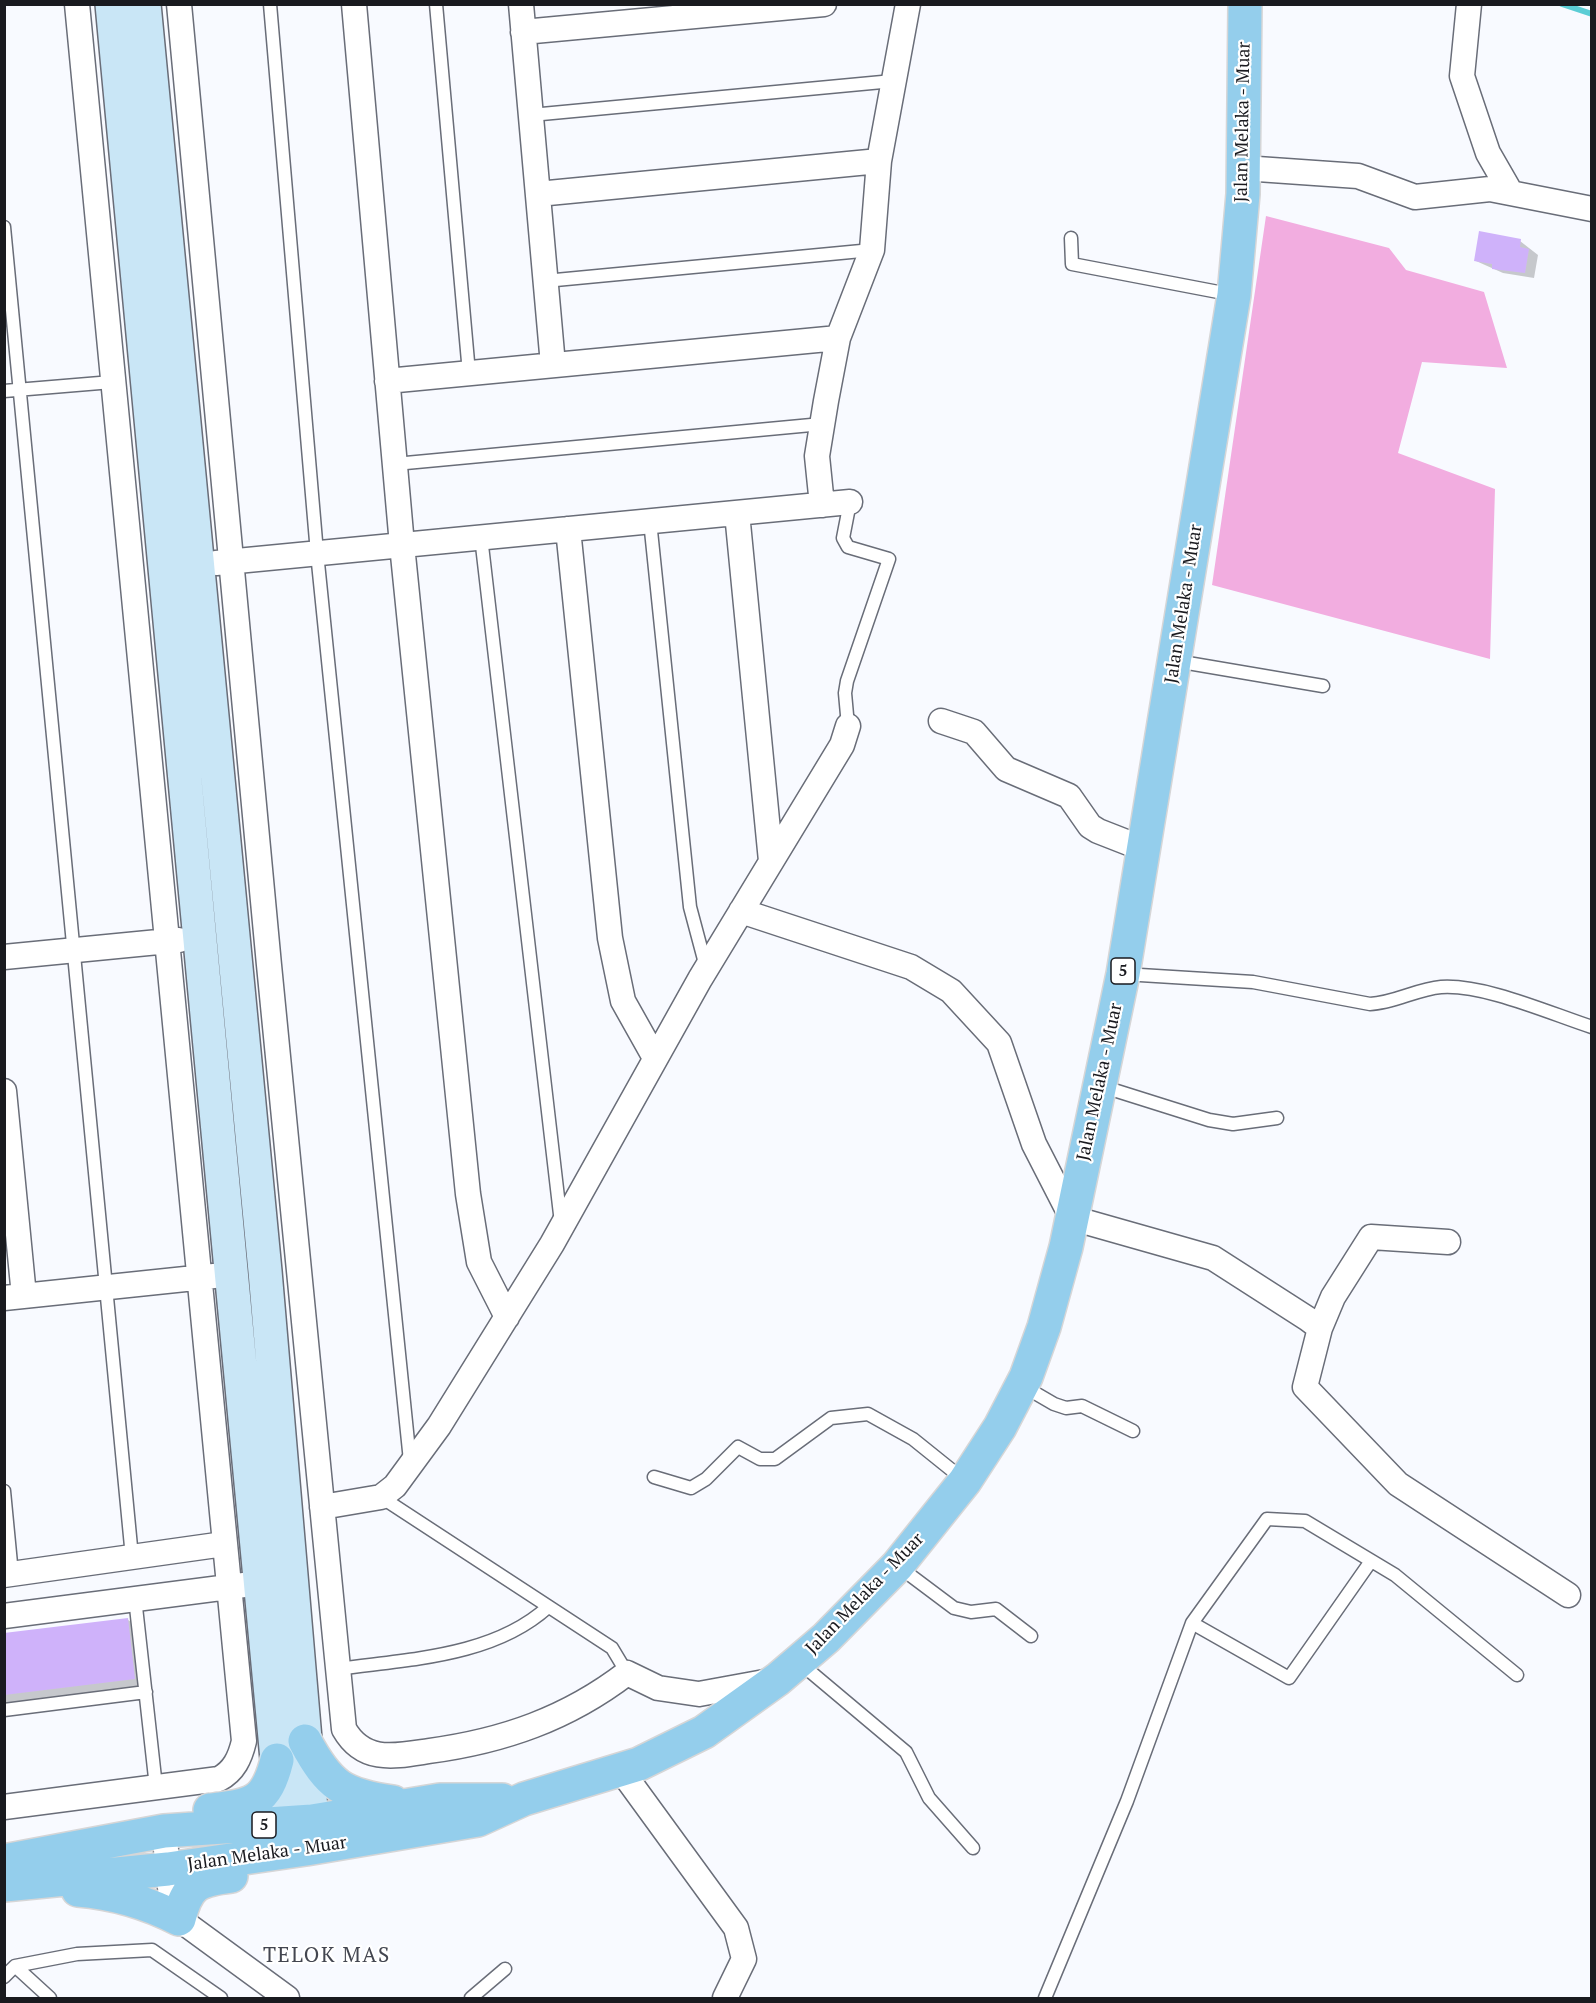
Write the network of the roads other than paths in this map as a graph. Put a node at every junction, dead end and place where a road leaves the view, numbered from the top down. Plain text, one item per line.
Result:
1 (77, 4) edge
2 (112, 4) edge
3 (144, 4) edge
4 (179, 4) edge
5 (270, 4) edge
6 (354, 4) edge
7 (435, 4) edge
8 (521, 4) edge
9 (824, 4) edge
10 (908, 4) edge
11 (1245, 4) edge
12 (1469, 4) edge
13 (523, 32) junction
14 (893, 81) junction
15 (531, 115) junction
16 (879, 162) junction
17 (1243, 168) junction
18 (1511, 193) junction
19 (538, 194) junction
20 (1592, 209) edge
21 (4, 227) edge
22 (1071, 238) dead end
23 (872, 250) junction
24 (546, 281) junction
25 (1234, 295) junction
26 (838, 338) junction
27 (553, 365) junction
28 (469, 373) junction
29 (387, 381) junction
30 (112, 382) junction
31 (20, 390) junction
32 (4, 391) edge
33 (822, 424) junction
34 (395, 464) junction
35 (850, 502) joint
36 (822, 505) junction
37 (737, 513) junction
38 (650, 521) junction
39 (568, 529) junction
40 (481, 537) junction
41 (402, 545) junction
42 (317, 553) junction
43 (231, 561) junction
44 (198, 564) junction
45 (166, 567) junction
46 (1175, 661) junction
47 (1323, 686) dead end
48 (941, 721) dead end
49 (848, 726) joint
50 (1144, 849) junction
51 (771, 861) junction
52 (741, 911) junction
53 (200, 938) junction
54 (165, 941) junction
55 (73, 950) junction
56 (4, 957) edge
57 (706, 968) junction
58 (1123, 974) junction
59 (1592, 1027) edge
60 (655, 1058) junction
61 (1100, 1085) junction
62 (4, 1091) edge
63 (1277, 1118) dead end
64 (1072, 1218) junction
65 (562, 1227) junction
66 (1448, 1242) dead end
67 (266, 1271) junction
68 (230, 1274) junction
69 (197, 1278) junction
70 (106, 1288) junction
71 (14, 1297) edge
72 (507, 1317) junction
73 (1320, 1328) junction
74 (1022, 1385) junction
75 (1133, 1431) dead end
76 (411, 1465) junction
77 (654, 1477) dead end
78 (965, 1481) junction
79 (4, 1491) edge
80 (381, 1497) junction
81 (323, 1519) junction
82 (288, 1535) junction
83 (224, 1544) junction
84 (132, 1557) junction
85 (1371, 1561) junction
86 (897, 1566) junction
87 (8, 1574) edge
88 (244, 1585) junction
89 (1568, 1595) dead end
90 (135, 1598) junction
91 (548, 1607) junction
92 (4, 1616) edge
93 (1192, 1623) junction
94 (1031, 1636) dead end
95 (338, 1669) junction
96 (789, 1671) junction
97 (627, 1673) junction
98 (1517, 1675) dead end
99 (146, 1692) junction
100 (4, 1710) edge
101 (305, 1740) junction
102 (276, 1760) junction
103 (631, 1769) junction
104 (156, 1787) junction
105 (525, 1799) junction
106 (412, 1805) junction
107 (4, 1807) edge
108 (164, 1831) junction
109 (300, 1831) junction
110 (973, 1848) dead end
111 (168, 1869) junction
112 (5, 1873) edge
113 (179, 1919) junction
114 (15, 1966) junction
115 (505, 1969) dead end
116 (4, 1977) edge
117 (50, 1998) edge
118 (220, 1998) edge
119 (287, 1998) edge
120 (471, 1998) edge
121 (725, 1998) edge
122 (1045, 1998) edge

1 - 30 street
2 - 45 street
3 - 44 street
4 - 43 street
5 - 42 lane
6 - 29 street
7 - 28 lane
8 - 13 street
9 - 13 street
10 - 14 street
11 - 17 main road, Jalan Melaka - Muar / 5
12 - 18 street
13 - 15 street
14 - 15 lane
14 - 16 street
15 - 19 street
16 - 19 street
16 - 23 street
17 - 18 street
17 - 25 main road, Jalan Melaka - Muar / 5
18 - 20 street
19 - 24 street
21 - 31 lane
22 - 25 lane
23 - 24 lane
23 - 26 street
24 - 27 street
25 - 46 main road, Jalan Melaka - Muar / 5
26 - 27 street
26 - 33 street
27 - 28 street
28 - 29 street
29 - 34 street
30 - 31 lane
30 - 54 street
31 - 32 lane
31 - 55 lane
33 - 34 lane
33 - 36 street
34 - 41 street
35 - 36 street
35 - 49 lane
36 - 37 street
37 - 38 street
37 - 51 street
38 - 39 street
38 - 57 lane
39 - 40 street
39 - 60 street
40 - 41 street
40 - 65 lane
41 - 42 street
41 - 72 street
42 - 43 street
42 - 76 lane
43 - 44 street
43 - 81 street
44 - 45 street
44 - 67 street
45 - 53 street
46 - 47 lane
46 - 50 main road, Jalan Melaka - Muar / 5
48 - 50 street
49 - 51 street
50 - 58 main road, Jalan Melaka - Muar / 5
51 - 52 street
52 - 57 street
52 - 64 street
53 - 54 street
53 - 68 street
54 - 55 street
54 - 69 street
55 - 56 street
55 - 70 lane
57 - 60 street
58 - 59 lane
58 - 61 main road, Jalan Melaka - Muar / 5
60 - 65 street
61 - 63 lane
61 - 64 main road, Jalan Melaka - Muar / 5
62 - 71 street
64 - 73 street
64 - 74 main road, Jalan Melaka - Muar / 5
65 - 72 street
66 - 73 street
67 - 68 street
67 - 82 street
68 - 69 street
68 - 88 street
69 - 70 street
69 - 83 street
70 - 71 street
70 - 84 lane
72 - 76 street
73 - 89 street
74 - 75 lane
74 - 78 main road, Jalan Melaka - Muar / 5
76 - 80 street
77 - 78 lane
78 - 86 main road, Jalan Melaka - Muar / 5
79 - 87 lane
80 - 81 street
80 - 91 lane
81 - 82 street
81 - 95 street
82 - 101 street
83 - 84 street
83 - 88 street
84 - 87 street
85 - 93 lane
85 - 93 lane
85 - 98 lane
86 - 94 lane
86 - 96 main road, Jalan Melaka - Muar / 5
88 - 90 street
88 - 102 street
88 - 104 street
90 - 92 street
90 - 99 lane
91 - 95 lane
91 - 97 lane
93 - 122 lane
95 - 97 street
96 - 97 street
96 - 103 main road, Jalan Melaka - Muar / 5
96 - 110 lane
99 - 100 lane
99 - 104 lane
101 - 106 main road
101 - 109 street
102 - 109 street
102 - 112 main road
103 - 105 main road, Jalan Melaka - Muar / 5
103 - 113 main road
103 - 121 street
104 - 107 street
105 - 106 main road, Jalan Melaka - Muar / 5
105 - 109 main road, Jalan Melaka - Muar / 5
106 - 109 main road, Jalan Melaka - Muar / 5
108 - 109 main road, Jalan Melaka - Muar / 5
108 - 111 street
108 - 112 main road, Jalan Melaka - Muar / 5
109 - 111 main road, Jalan Melaka - Muar / 5
111 - 112 main road, Jalan Melaka - Muar / 5
111 - 113 street
112 - 113 main road
113 - 119 street
114 - 116 lane
114 - 117 lane
114 - 118 lane
115 - 120 lane

